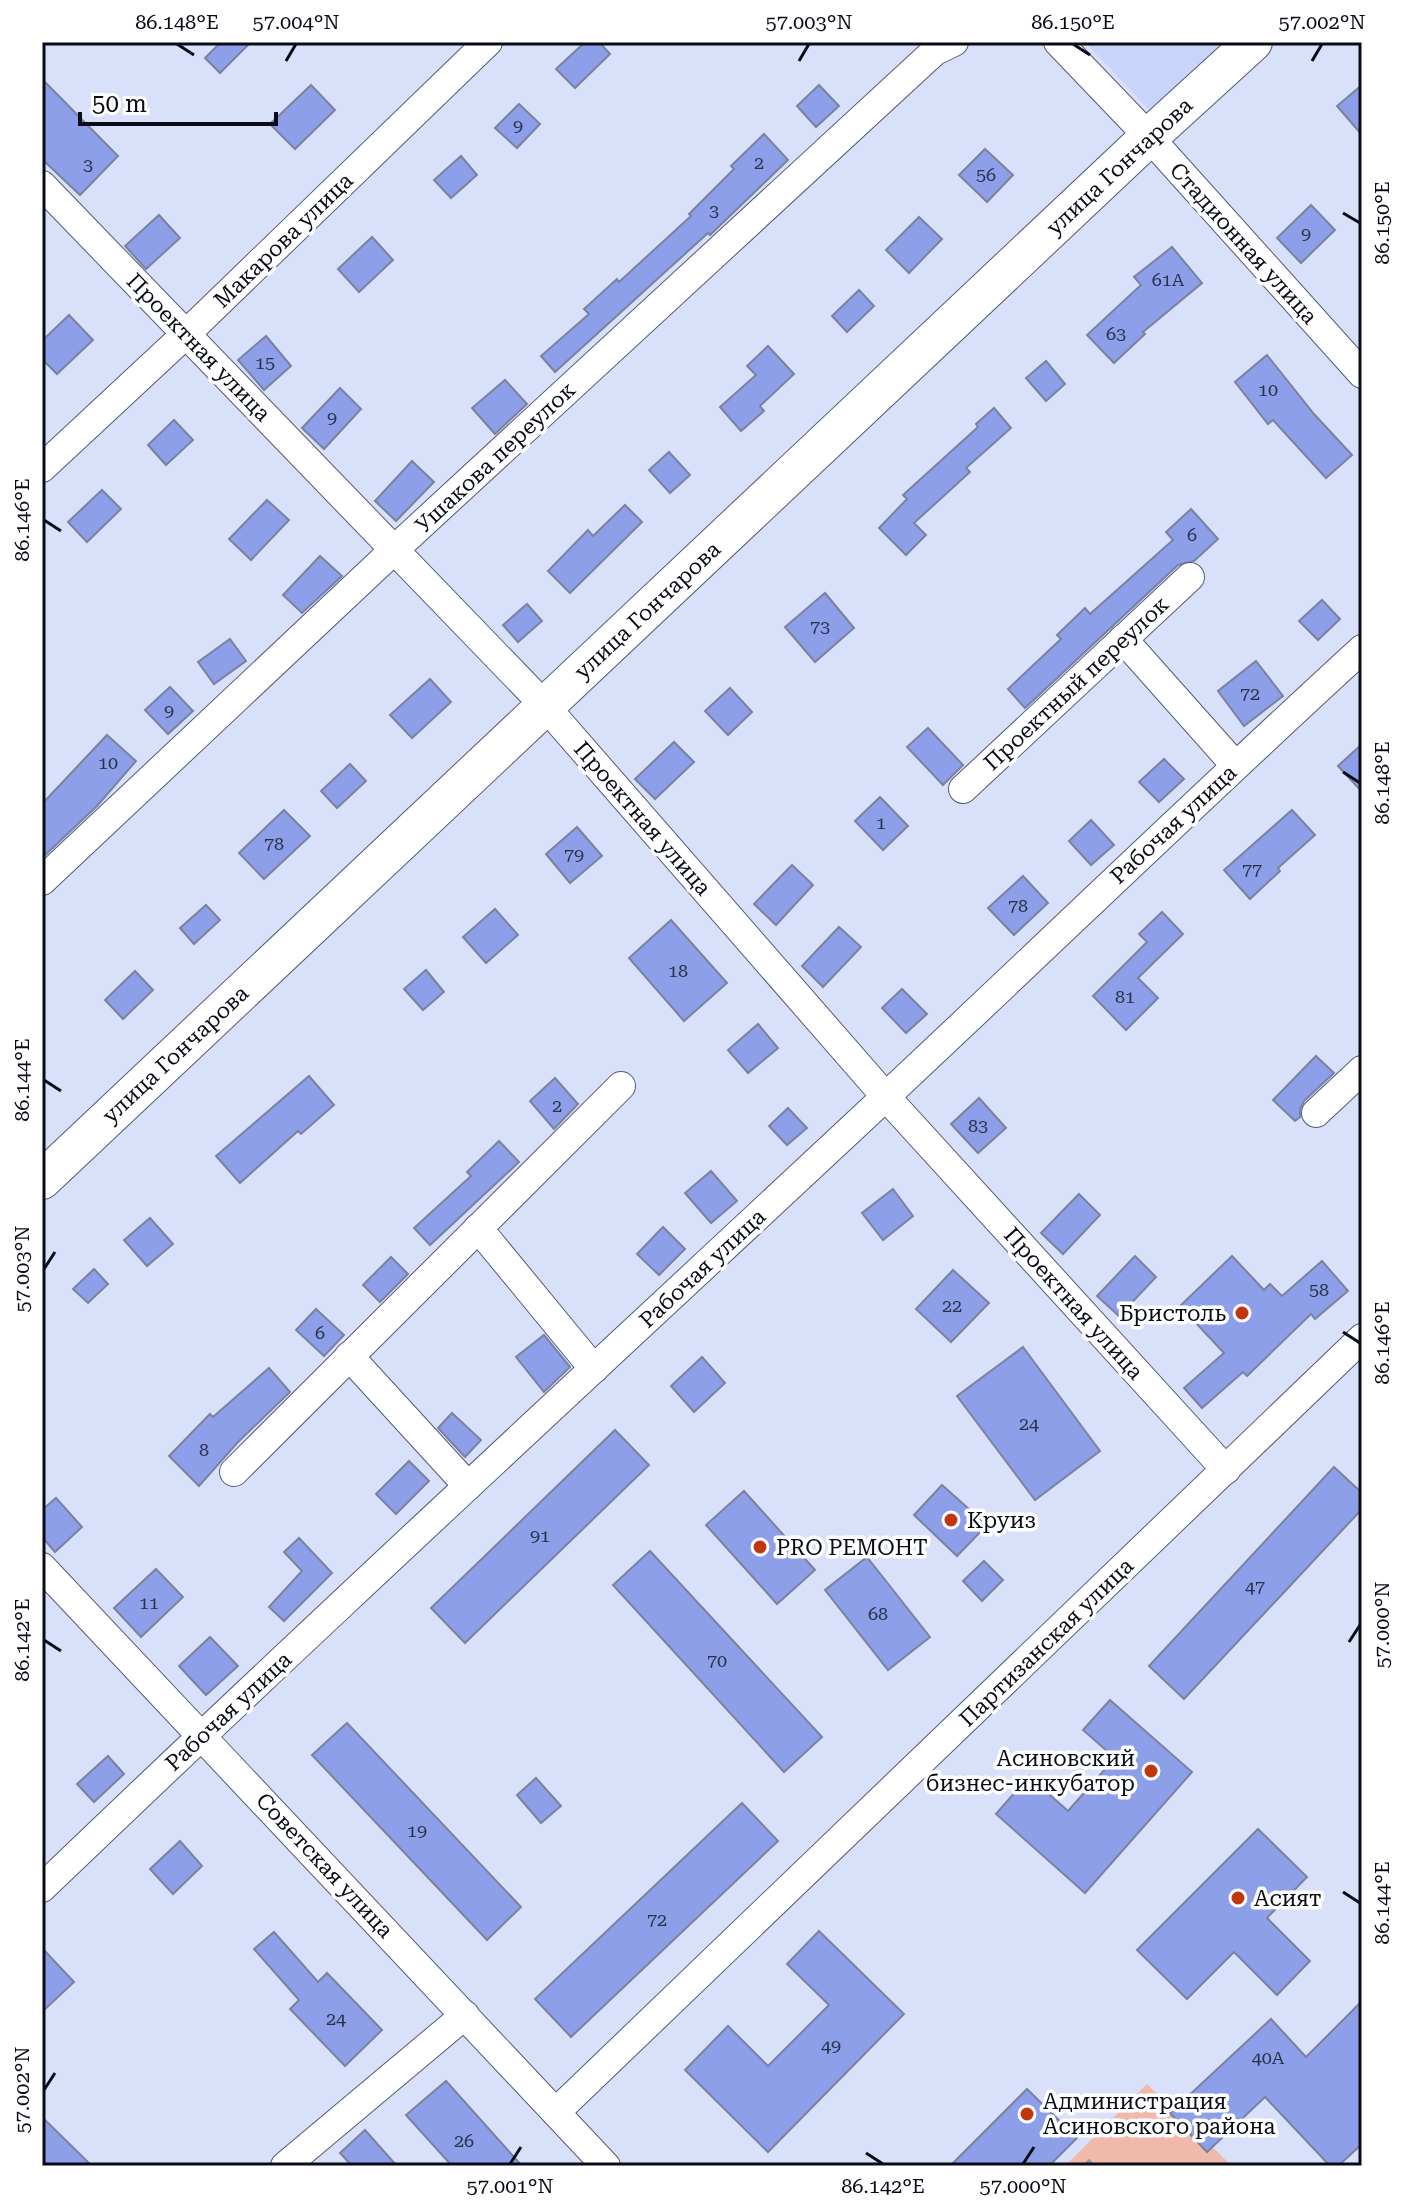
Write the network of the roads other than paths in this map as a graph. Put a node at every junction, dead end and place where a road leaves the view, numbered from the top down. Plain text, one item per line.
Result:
1 (488, 42) edge
2 (954, 42) edge
3 (1058, 42) edge
4 (1253, 42) edge
5 (1149, 137) junction
6 (42, 185) edge
7 (186, 334) junction
8 (1362, 374) edge
9 (42, 468) edge
10 (394, 550) junction
11 (1190, 577) dead end
12 (1123, 639) junction
13 (1362, 649) edge
14 (545, 706) junction
15 (1235, 765) junction
16 (963, 789) dead end
17 (42, 881) edge
18 (1362, 1070) edge
19 (621, 1086) dead end
20 (886, 1097) junction
21 (1316, 1113) dead end
22 (42, 1180) edge
23 (478, 1228) junction
24 (1362, 1338) edge
25 (349, 1356) junction
26 (594, 1369) junction
27 (1226, 1470) junction
28 (234, 1472) dead end
29 (468, 1486) junction
30 (42, 1567) edge
31 (202, 1734) junction
32 (42, 1888) edge
33 (465, 2015) junction
34 (556, 2112) junction
35 (285, 2166) edge
36 (606, 2166) edge

1 - 7 street, Макарова улица
2 - 10 street, Ушакова переулок
3 - 5 street, Стадионная улица
4 - 5 street, улица Гончарова
5 - 8 street, Стадионная улица
5 - 14 street, улица Гончарова
6 - 7 street, Проектная улица
7 - 9 street, Макарова улица
7 - 10 street, Проектная улица
10 - 14 street, Проектная улица
10 - 17 street, Ушакова переулок
11 - 12 street, Проектный переулок
12 - 15 street
12 - 16 street, Проектный переулок
13 - 15 street, Рабочая улица
14 - 20 street, Проектная улица
14 - 22 street, улица Гончарова
15 - 20 street, Рабочая улица
18 - 21 street
19 - 23 street
20 - 26 street, Рабочая улица
20 - 27 street, Проектная улица
23 - 25 street
23 - 26 street
24 - 27 street, Партизанская улица
25 - 28 street
25 - 29 street
26 - 29 street, Рабочая улица
27 - 34 street, Партизанская улица
29 - 31 street, Рабочая улица
30 - 31 street, Советская улица
31 - 32 street, Рабочая улица
31 - 33 street, Советская улица
33 - 34 street, Советская улица
33 - 35 street
34 - 36 street, Советская улица

